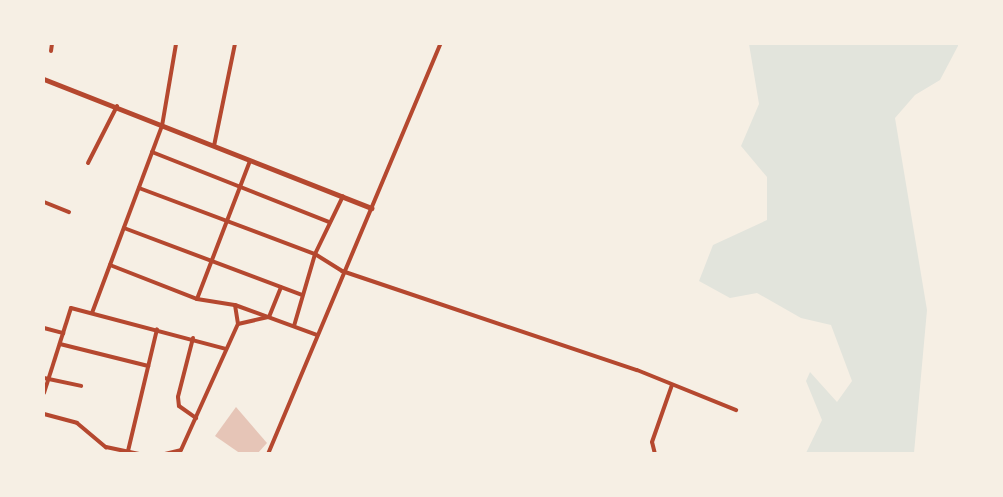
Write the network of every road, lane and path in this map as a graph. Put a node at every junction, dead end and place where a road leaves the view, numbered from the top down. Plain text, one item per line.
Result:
1 (52, 44) edge
2 (174, 44) edge
3 (234, 44) edge
4 (440, 44) edge
5 (51, 51) dead end
6 (44, 79) edge
7 (117, 106) junction
8 (162, 126) junction
9 (214, 146) junction
10 (152, 152) junction
11 (250, 160) junction
12 (88, 163) dead end
13 (240, 187) junction
14 (139, 188) junction
15 (344, 196) junction
16 (44, 202) edge
17 (372, 208) junction
18 (69, 212) dead end
19 (228, 222) junction
20 (329, 222) junction
21 (124, 228) junction
22 (315, 254) junction
23 (212, 261) junction
24 (110, 265) junction
25 (342, 271) junction
26 (281, 287) junction
27 (302, 295) junction
28 (197, 299) junction
29 (235, 305) junction
30 (92, 313) junction
31 (269, 317) junction
32 (238, 324) junction
33 (294, 326) junction
34 (44, 328) edge
35 (157, 330) junction
36 (63, 333) junction
37 (317, 335) junction
38 (193, 338) junction
39 (60, 344) junction
40 (226, 349) junction
41 (148, 366) junction
42 (46, 378) edge
43 (672, 385) junction
44 (81, 386) dead end
45 (44, 393) edge
46 (736, 410) dead end
47 (44, 414) edge
48 (196, 418) junction
49 (128, 451) junction
50 (140, 453) edge
51 (166, 453) edge
52 (268, 453) edge
53 (655, 453) edge

1 - 5 street
2 - 8 street
3 - 9 street
4 - 17 street
6 - 7 street
7 - 8 street
7 - 12 street
8 - 9 street
8 - 10 street
9 - 11 street
10 - 13 street
10 - 14 street
11 - 13 street
11 - 15 street
13 - 19 street
13 - 20 street
14 - 19 street
14 - 21 street
15 - 17 street
15 - 20 street
16 - 18 street
17 - 25 street
19 - 22 street
19 - 23 street
20 - 22 street
21 - 23 street
21 - 24 street
22 - 25 street
22 - 27 street
23 - 26 street
23 - 28 street
24 - 28 street
24 - 30 street
25 - 37 street
25 - 43 street
26 - 27 street
26 - 31 street
27 - 33 street
28 - 29 street
29 - 31 street
29 - 32 street
30 - 35 street
30 - 36 street
31 - 32 street
31 - 33 street
32 - 40 street
33 - 37 street
34 - 36 street
35 - 38 street
35 - 41 street
36 - 39 street
37 - 52 street
38 - 40 street
38 - 48 street
39 - 41 street
39 - 42 street
40 - 48 street
41 - 49 street
42 - 44 street
42 - 45 street
43 - 46 street
43 - 53 street
47 - 49 street
48 - 51 street
49 - 50 street

